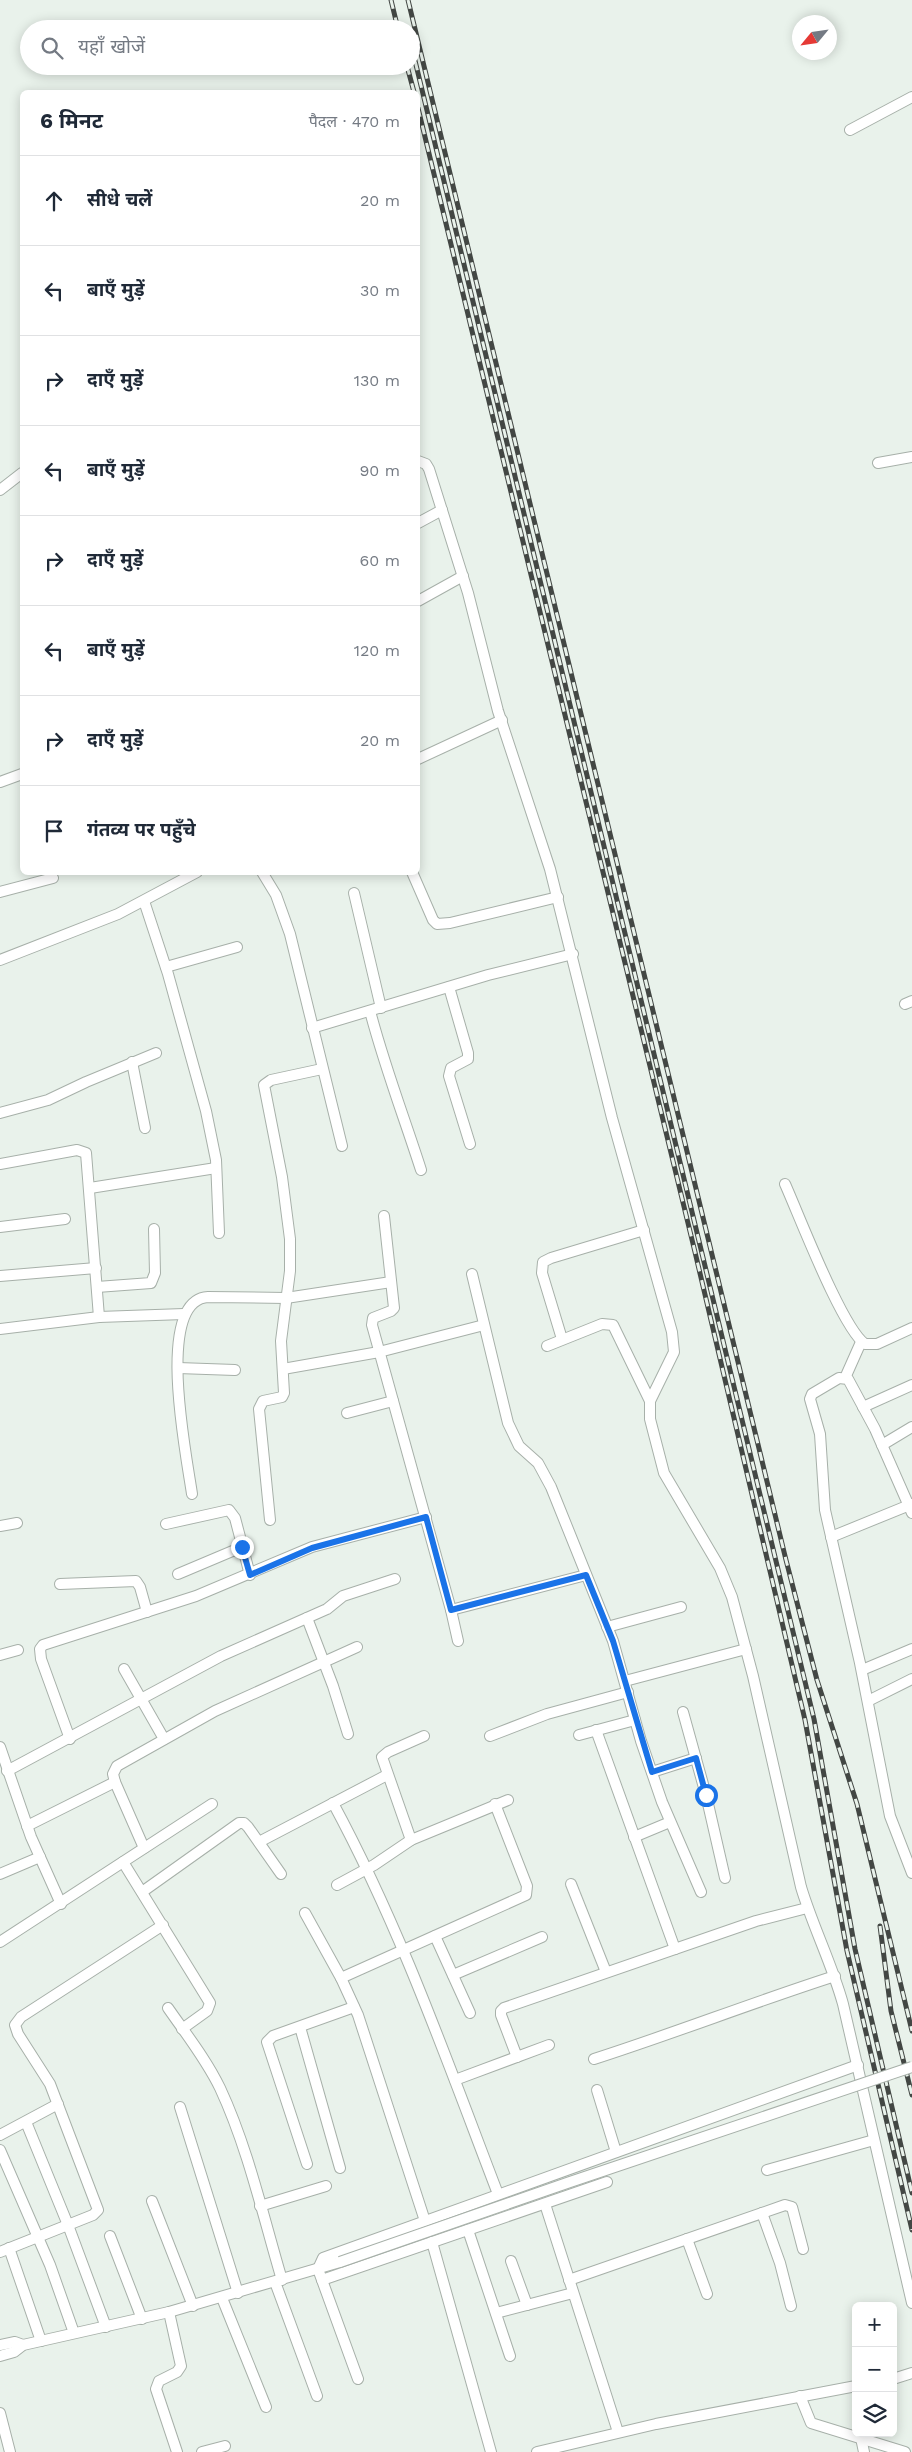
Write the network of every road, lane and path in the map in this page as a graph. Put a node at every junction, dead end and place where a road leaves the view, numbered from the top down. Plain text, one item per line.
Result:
1 (912, 97) edge
2 (850, 130) dead end
3 (912, 458) edge
4 (420, 462) edge
5 (878, 463) dead end
6 (20, 475) edge
7 (0, 490) edge
8 (442, 510) junction
9 (420, 522) edge
10 (464, 576) junction
11 (420, 600) edge
12 (502, 720) junction
13 (420, 758) edge
14 (20, 775) edge
15 (0, 782) edge
16 (192, 875) edge
17 (264, 875) edge
18 (413, 875) edge
19 (53, 878) dead end
20 (0, 892) edge
21 (354, 893) dead end
22 (558, 897) junction
23 (144, 901) junction
24 (237, 947) dead end
25 (573, 954) junction
26 (0, 960) edge
27 (166, 967) junction
28 (449, 987) junction
29 (381, 1008) junction
30 (370, 1011) junction
31 (312, 1028) junction
32 (156, 1053) dead end
33 (132, 1062) junction
34 (322, 1069) junction
35 (0, 1113) edge
36 (145, 1128) dead end
37 (470, 1144) dead end
38 (342, 1146) dead end
39 (0, 1164) edge
40 (216, 1168) junction
41 (421, 1170) dead end
42 (785, 1184) dead end
43 (90, 1188) junction
44 (384, 1216) dead end
45 (65, 1219) dead end
46 (0, 1227) edge
47 (154, 1229) dead end
48 (644, 1230) junction
49 (219, 1233) dead end
50 (96, 1268) junction
51 (472, 1274) dead end
52 (0, 1276) edge
53 (391, 1282) junction
54 (97, 1287) junction
55 (286, 1298) junction
56 (184, 1314) junction
57 (99, 1317) junction
58 (484, 1325) junction
59 (912, 1328) edge
60 (0, 1329) edge
61 (562, 1339) junction
62 (861, 1342) junction
63 (547, 1346) dead end
64 (379, 1352) junction
65 (178, 1368) junction
66 (283, 1369) junction
67 (235, 1370) dead end
68 (845, 1378) junction
69 (912, 1385) edge
70 (394, 1401) junction
71 (650, 1401) junction
72 (863, 1408) junction
73 (347, 1413) dead end
74 (912, 1427) edge
75 (882, 1445) junction
76 (192, 1494) dead end
77 (911, 1507) edge
78 (426, 1517) junction
79 (270, 1520) dead end
80 (17, 1523) dead end
81 (166, 1524) dead end
82 (0, 1526) edge
83 (831, 1537) junction
84 (242, 1547) junction
85 (178, 1574) dead end
86 (250, 1575) junction
87 (586, 1575) junction
88 (395, 1579) dead end
89 (60, 1584) dead end
90 (681, 1607) dead end
91 (451, 1610) junction
92 (147, 1612) junction
93 (307, 1618) junction
94 (607, 1627) junction
95 (458, 1642) dead end
96 (357, 1646) dead end
97 (746, 1649) junction
98 (912, 1649) edge
99 (18, 1650) dead end
100 (0, 1655) edge
101 (324, 1661) junction
102 (124, 1669) dead end
103 (862, 1670) junction
104 (912, 1679) edge
105 (624, 1680) junction
106 (628, 1692) junction
107 (142, 1699) junction
108 (868, 1701) junction
109 (683, 1712) dead end
110 (635, 1720) junction
111 (596, 1730) junction
112 (348, 1734) dead end
113 (579, 1735) dead end
114 (424, 1736) dead end
115 (490, 1736) dead end
116 (70, 1739) junction
117 (164, 1739) junction
118 (0, 1750) edge
119 (696, 1758) junction
120 (7, 1771) junction
121 (652, 1772) junction
122 (387, 1775) junction
123 (115, 1782) junction
124 (508, 1800) dead end
125 (333, 1803) junction
126 (212, 1804) dead end
127 (494, 1804) junction
128 (670, 1822) junction
129 (27, 1826) junction
130 (634, 1837) junction
131 (411, 1840) junction
132 (259, 1842) junction
133 (144, 1848) junction
134 (40, 1857) junction
135 (123, 1862) junction
136 (910, 1862) edge
137 (368, 1868) junction
138 (0, 1874) edge
139 (281, 1874) dead end
140 (912, 1874) edge
141 (725, 1878) dead end
142 (571, 1884) dead end
143 (337, 1885) dead end
144 (142, 1892) junction
145 (701, 1892) dead end
146 (61, 1904) junction
147 (807, 1908) junction
148 (305, 1912) dead end
149 (163, 1925) junction
150 (435, 1936) junction
151 (542, 1937) dead end
152 (0, 1942) edge
153 (675, 1949) junction
154 (405, 1950) junction
155 (606, 1972) junction
156 (453, 1975) junction
157 (836, 1976) junction
158 (340, 1978) junction
159 (354, 2007) junction
160 (168, 2008) dead end
161 (470, 2013) dead end
162 (300, 2027) junction
163 (182, 2029) junction
164 (549, 2045) dead end
165 (517, 2057) junction
166 (594, 2059) dead end
167 (858, 2065) junction
168 (912, 2067) edge
169 (455, 2080) junction
170 (597, 2090) dead end
171 (58, 2104) junction
172 (180, 2107) dead end
173 (26, 2122) junction
174 (0, 2135) edge
175 (874, 2140) junction
176 (0, 2150) edge
177 (616, 2152) junction
178 (307, 2164) dead end
179 (340, 2168) dead end
180 (766, 2170) dead end
181 (607, 2182) dead end
182 (326, 2186) dead end
183 (498, 2194) junction
184 (152, 2201) dead end
185 (545, 2204) junction
186 (260, 2206) junction
187 (762, 2213) junction
188 (425, 2221) junction
189 (68, 2225) junction
190 (468, 2230) junction
191 (110, 2236) dead end
192 (37, 2237) junction
193 (687, 2239) junction
194 (432, 2242) junction
195 (803, 2248) dead end
196 (4, 2250) edge
197 (511, 2260) dead end
198 (318, 2269) junction
199 (322, 2280) junction
200 (569, 2280) junction
201 (278, 2281) junction
202 (238, 2293) junction
203 (573, 2293) junction
204 (707, 2294) dead end
205 (222, 2298) junction
206 (912, 2303) edge
207 (527, 2305) junction
208 (192, 2306) junction
209 (791, 2306) dead end
210 (168, 2312) junction
211 (496, 2313) junction
212 (142, 2319) junction
213 (106, 2327) junction
214 (74, 2334) junction
215 (41, 2341) junction
216 (23, 2345) junction
217 (0, 2346) edge
218 (0, 2356) edge
219 (510, 2356) dead end
220 (912, 2373) edge
221 (897, 2378) edge
222 (358, 2379) dead end
223 (852, 2387) edge
224 (317, 2396) dead end
225 (800, 2396) junction
226 (266, 2407) dead end
227 (0, 2414) edge
228 (618, 2432) junction
229 (861, 2438) junction
230 (225, 2446) dead end
231 (10, 2452) edge
232 (177, 2452) edge
233 (202, 2452) edge
234 (492, 2452) edge
235 (537, 2452) edge
236 (864, 2452) edge
237 (905, 2452) edge

1 - 2 street
3 - 5 street
4 - 8 street
6 - 7 street
8 - 9 street
8 - 10 street
10 - 11 street
10 - 12 street
12 - 13 street
12 - 22 street
14 - 15 street
16 - 23 street
17 - 31 street
18 - 22 street
19 - 20 street
21 - 29 street
22 - 25 street
23 - 26 street
23 - 27 street
24 - 27 street
25 - 28 street
25 - 48 street
27 - 40 street
28 - 29 street
28 - 37 street
29 - 30 street
30 - 31 street
30 - 41 street
31 - 34 street
32 - 33 street
33 - 35 street
33 - 36 street
34 - 38 street
34 - 55 street
39 - 43 street
40 - 43 street
40 - 49 street
42 - 62 street
43 - 50 street
44 - 53 street
45 - 46 street
47 - 54 street
48 - 61 street
48 - 71 street
50 - 52 street
50 - 54 street
51 - 58 street
53 - 55 street
53 - 64 street
54 - 57 street
55 - 56 street
55 - 66 street
56 - 57 street
56 - 65 street
57 - 60 street
58 - 64 street
58 - 87 street
59 - 62 street
61 - 63 street
61 - 71 street
62 - 68 street
64 - 66 street
64 - 70 street
65 - 67 street
65 - 76 street
66 - 79 street
68 - 72 street
68 - 83 street
69 - 72 street
70 - 73 street
70 - 78 street
71 - 97 street
72 - 75 street
74 - 75 street
75 - 77 street
77 - 83 street
78 - 86 street
78 - 91 street
80 - 82 street
81 - 84 street
83 - 103 street
84 - 85 street
84 - 86 street
86 - 92 street
87 - 91 street
87 - 94 street
88 - 93 street
89 - 92 street
90 - 94 street
91 - 95 street
92 - 116 street
93 - 101 street
93 - 107 street
94 - 105 street
96 - 101 street
97 - 105 street
97 - 147 street
98 - 103 street
99 - 100 street
101 - 112 street
101 - 117 street
102 - 107 street
103 - 108 street
104 - 108 street
105 - 106 street
106 - 110 street
106 - 115 street
107 - 116 street
107 - 117 street
108 - 136 street
109 - 119 street
110 - 111 street
110 - 121 street
111 - 113 street
111 - 130 street
114 - 122 street
116 - 120 street
117 - 123 street
118 - 120 street
119 - 121 street
119 - 141 street
120 - 129 street
121 - 128 street
122 - 125 street
122 - 131 street
123 - 129 street
123 - 133 street
124 - 127 street
125 - 132 street
125 - 137 street
126 - 133 street
127 - 131 street
127 - 150 street
128 - 130 street
128 - 145 street
129 - 134 street
130 - 153 street
131 - 137 street
132 - 139 street
132 - 144 street
133 - 135 street
134 - 138 street
134 - 146 street
135 - 144 street
135 - 146 street
136 - 140 street
137 - 143 street
137 - 154 street
142 - 155 street
144 - 149 street
146 - 152 street
147 - 153 street
147 - 157 street
148 - 158 street
149 - 163 street
149 - 171 street
150 - 154 street
150 - 156 street
151 - 156 street
153 - 155 street
154 - 158 street
154 - 169 street
155 - 165 street
156 - 161 street
157 - 166 street
157 - 167 street
158 - 159 street
159 - 162 street
159 - 188 street
160 - 163 street
162 - 178 street
162 - 179 street
163 - 186 street
164 - 165 street
165 - 169 street
167 - 175 street
167 - 177 street
168 - 198 street, bridge
169 - 183 street
170 - 177 street
171 - 173 street
171 - 189 street
172 - 202 street
173 - 174 street
173 - 189 street
175 - 180 street
175 - 206 street
176 - 192 street
177 - 183 street
181 - 185 street
182 - 186 street
183 - 188 street
184 - 208 street
185 - 190 street
185 - 200 street
186 - 201 street
187 - 193 street
187 - 195 street
187 - 209 street
188 - 198 street
189 - 192 street
189 - 213 street
190 - 194 street
190 - 211 street
191 - 212 street
192 - 196 street
192 - 214 street
193 - 200 street
193 - 204 street
194 - 199 street
194 - 234 street
196 - 215 street
197 - 207 street
198 - 199 street
198 - 201 street
199 - 222 street
200 - 203 street
201 - 202 street
201 - 224 street
202 - 205 street
203 - 207 street
203 - 228 street
205 - 208 street
205 - 226 street
207 - 211 street
208 - 210 street
210 - 212 street
210 - 232 street
211 - 219 street
212 - 213 street
213 - 214 street
214 - 215 street
215 - 216 street
216 - 217 street
216 - 218 street
220 - 221 street
223 - 225 street
225 - 228 street
225 - 229 street
227 - 231 street
228 - 235 street
229 - 236 street
229 - 237 street
230 - 233 street

